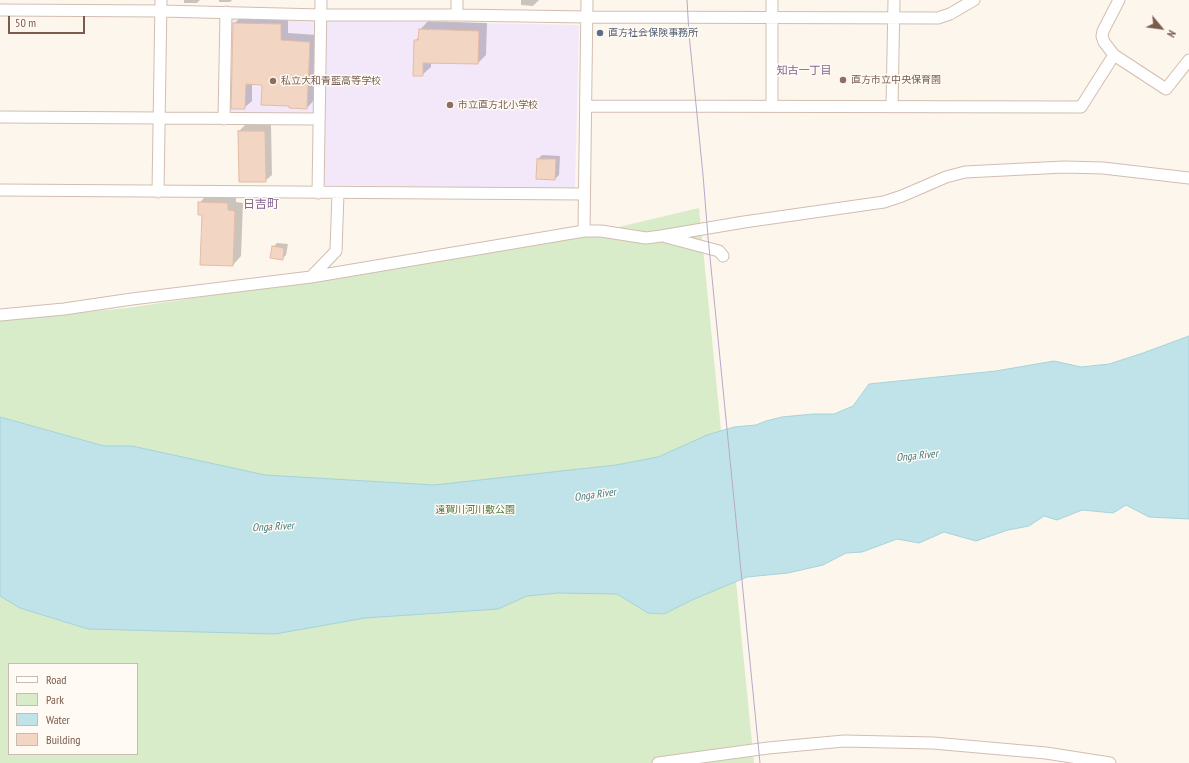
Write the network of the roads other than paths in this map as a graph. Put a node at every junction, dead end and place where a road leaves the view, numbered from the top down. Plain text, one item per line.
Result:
1 (321, 0) edge
2 (457, 0) edge
3 (587, 0) edge
4 (772, 0) edge
5 (894, 0) edge
6 (974, 0) edge
7 (1119, 0) edge
8 (161, 6) edge
9 (0, 10) edge
10 (226, 12) junction
11 (321, 15) junction
12 (456, 15) junction
13 (587, 17) junction
14 (893, 17) junction
15 (772, 18) junction
16 (1114, 55) junction
17 (1189, 60) edge
18 (586, 106) junction
19 (772, 106) junction
20 (892, 106) junction
21 (0, 117) edge
22 (159, 118) junction
23 (319, 118) junction
24 (224, 119) junction
25 (1189, 178) edge
26 (0, 190) edge
27 (158, 192) junction
28 (318, 193) junction
29 (338, 193) junction
30 (584, 194) junction
31 (584, 231) junction
32 (661, 236) junction
33 (723, 256) dead end
34 (311, 277) junction
35 (0, 315) edge
36 (658, 763) edge
37 (1110, 763) edge

1 - 11 street
2 - 12 street
3 - 13 street
4 - 15 street
5 - 14 street
6 - 14 street
7 - 16 street
8 - 9 street
8 - 10 street
8 - 22 street
10 - 11 street
10 - 24 street
11 - 12 street
11 - 23 street
12 - 13 street
13 - 15 street
13 - 18 street
14 - 15 street
14 - 20 street
15 - 19 street
16 - 17 street
16 - 20 street
18 - 19 street
18 - 30 street
19 - 20 street
21 - 22 street
22 - 24 street
22 - 27 street
23 - 24 street
23 - 28 street
25 - 32 street
26 - 27 street
27 - 28 street
28 - 29 street
29 - 30 street
29 - 34 street
30 - 31 street
31 - 32 street
31 - 34 street
32 - 33 street
34 - 35 street
36 - 37 street

